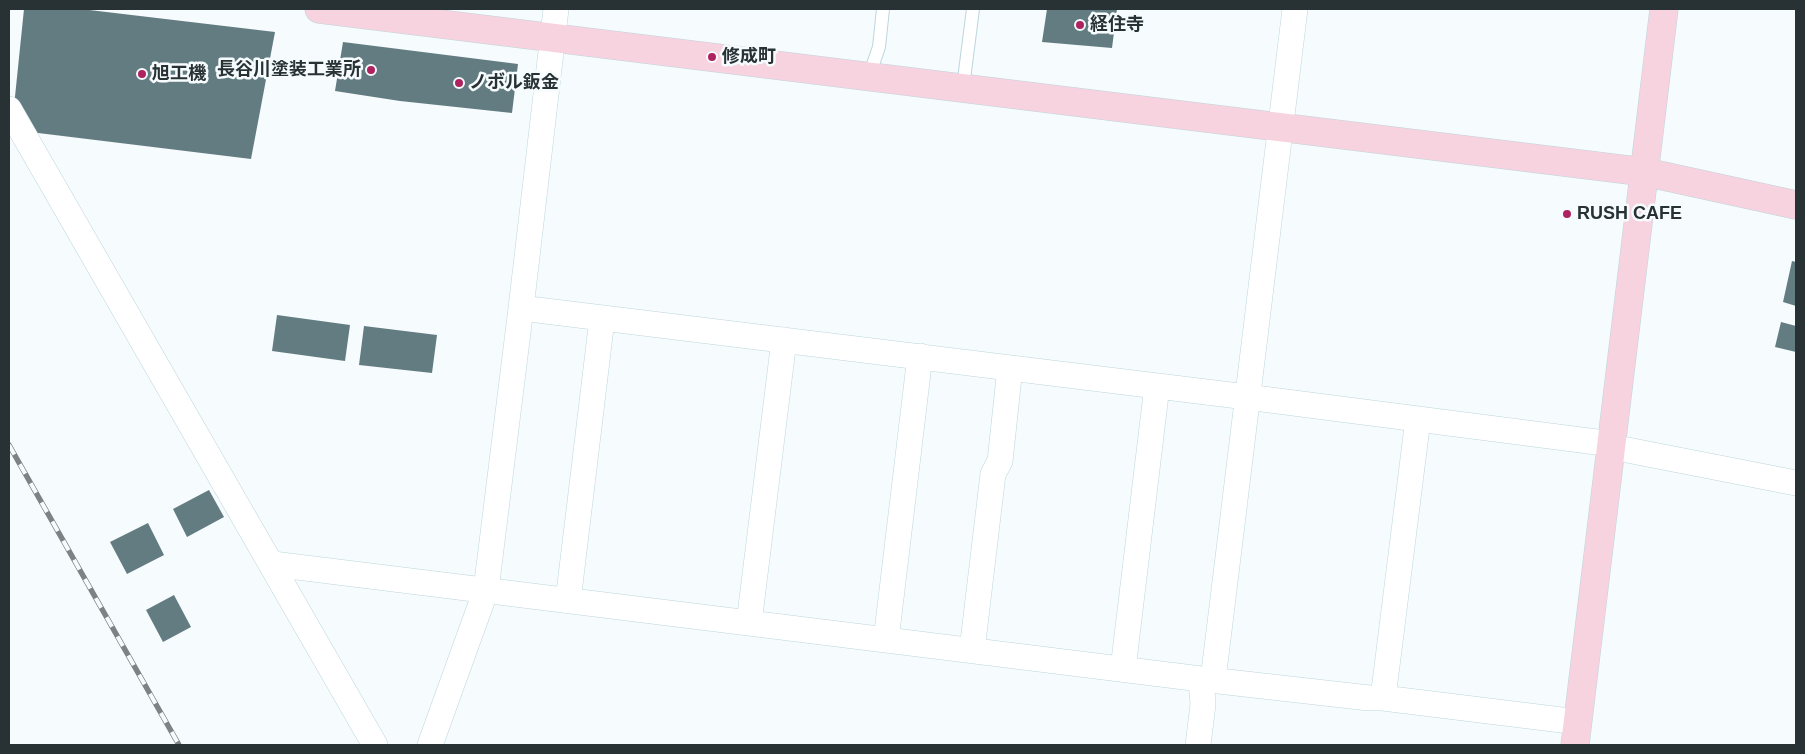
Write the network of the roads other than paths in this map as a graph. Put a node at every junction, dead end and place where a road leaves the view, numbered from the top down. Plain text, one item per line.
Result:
1 (319, 9) edge
2 (556, 9) edge
3 (884, 9) edge
4 (973, 9) edge
5 (1295, 9) edge
6 (1664, 9) edge
7 (552, 38) junction
8 (869, 76) junction
9 (963, 88) junction
10 (9, 109) edge
11 (1281, 127) junction
12 (1645, 172) junction
13 (1796, 205) edge
14 (522, 308) junction
15 (602, 319) junction
16 (784, 340) junction
17 (920, 356) junction
18 (1010, 368) junction
19 (1157, 386) junction
20 (1247, 396) junction
21 (1418, 419) junction
22 (1612, 446) junction
23 (1796, 483) edge
24 (272, 564) junction
25 (486, 590) junction
26 (568, 601) junction
27 (749, 623) junction
28 (886, 640) junction
29 (972, 650) junction
30 (1123, 669) junction
31 (1207, 680) junction
32 (1383, 698) junction
33 (1576, 733) edge
34 (376, 745) edge
35 (430, 745) edge
36 (1198, 745) edge

1 - 7 street
2 - 7 street
3 - 8 lane
4 - 9 lane
5 - 11 street
6 - 12 street
7 - 8 street
7 - 14 street
8 - 9 street
9 - 11 street
10 - 24 street
11 - 12 street
11 - 20 street
12 - 13 street
12 - 22 street
14 - 15 street
14 - 25 street
15 - 16 street
15 - 26 street
16 - 17 street
16 - 27 street
17 - 18 street
17 - 28 street
18 - 19 street
18 - 29 street
19 - 20 street
19 - 30 street
20 - 21 street
20 - 31 street
21 - 22 street
21 - 32 street
22 - 23 street
22 - 33 street
24 - 25 street
24 - 34 street
25 - 26 street
25 - 35 street
26 - 27 street
27 - 28 street
28 - 29 street
29 - 30 street
30 - 31 street
31 - 32 street
31 - 36 street
32 - 33 street

